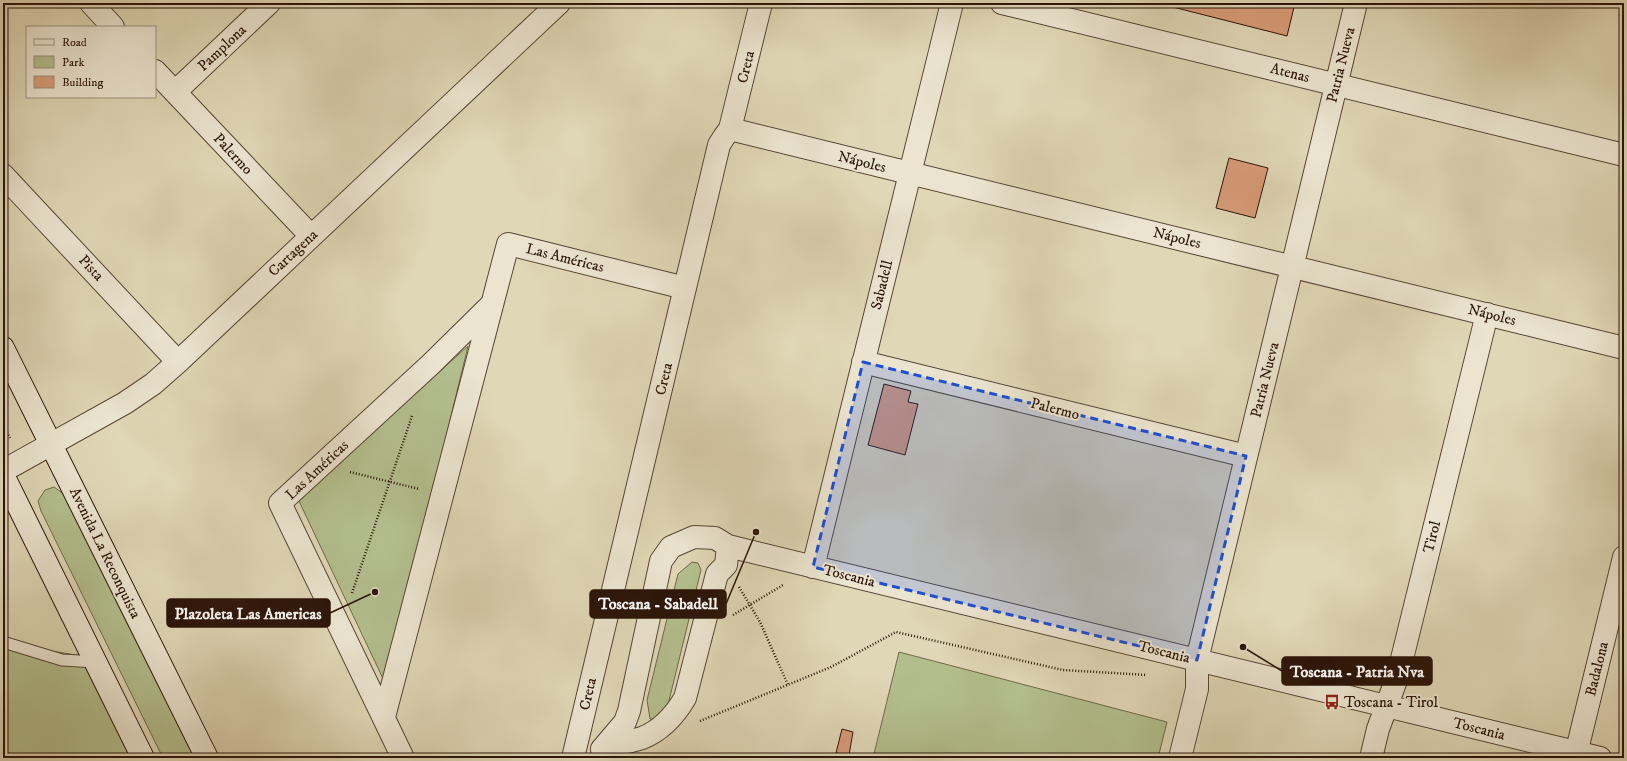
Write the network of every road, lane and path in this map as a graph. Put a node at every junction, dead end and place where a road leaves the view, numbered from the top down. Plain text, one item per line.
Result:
1 (91, 3) edge
2 (269, 3) edge
3 (559, 3) edge
4 (761, 3) edge
5 (952, 3) edge
6 (1002, 3) edge
7 (1356, 3) edge
8 (112, 26) edge
9 (156, 72) edge
10 (1336, 84) junction
11 (175, 92) junction
12 (730, 129) junction
13 (1624, 154) edge
14 (910, 173) junction
15 (3, 175) edge
16 (311, 236) junction
17 (1292, 267) junction
18 (685, 288) junction
19 (491, 305) junction
20 (1488, 314) junction
21 (3, 348) edge
22 (1624, 348) edge
23 (178, 362) junction
24 (863, 362) junction
25 (414, 410) dead end
26 (50, 444) junction
27 (1246, 456) junction
28 (323, 465) junction
29 (3, 471) edge
30 (3, 475) edge
31 (420, 490) dead end
32 (727, 556) junction
33 (1624, 557) edge
34 (813, 567) junction
35 (750, 605) junction
36 (340, 627) junction
37 (702, 634) junction
38 (3, 642) edge
39 (1196, 660) junction
40 (96, 662) junction
41 (1154, 676) dead end
42 (788, 685) junction
43 (1387, 706) junction
44 (384, 718) junction
45 (694, 724) dead end
46 (603, 748) junction
47 (1576, 755) edge
48 (143, 758) edge
49 (206, 758) edge
50 (403, 758) edge
51 (573, 758) edge
52 (584, 758) edge
53 (1180, 758) edge
54 (1371, 758) edge
55 (1600, 758) edge

1 - 8 street
2 - 11 street, Pamplona
3 - 16 street, Cartagena
4 - 12 street, Creta
5 - 14 street, Sabadell
6 - 10 street, Atenas
7 - 10 street, Patria Nueva
9 - 11 street, Palermo
10 - 13 street, Atenas
10 - 17 street, Patria Nueva
11 - 16 street, Palermo
12 - 14 street, Nápoles
12 - 18 street, Creta
14 - 17 street, Nápoles
14 - 24 street, Sabadell
15 - 23 street, Pista
16 - 23 street, Cartagena
17 - 20 street, Nápoles
17 - 27 street, Patria Nueva
18 - 19 street, Las Américas
18 - 51 street, Creta
19 - 28 street, Las Américas
19 - 44 street, Las Américas
20 - 22 street, Nápoles
20 - 43 street, Tirol
21 - 26 street, Avenida La Reconquista
23 - 26 street, Cartagena
24 - 27 street, Palermo
24 - 34 street, Sabadell
25 - 36 path
26 - 29 street, Cartagena
26 - 49 street, Avenida La Reconquista
27 - 39 street, Patria Nueva
28 - 31 path
28 - 36 street, Las Américas
30 - 40 street
32 - 34 street, Toscania
32 - 35 path
32 - 37 street, Toscania
32 - 46 street, Toscania
33 - 47 street, Badalona
34 - 35 path
34 - 39 street, Toscania
35 - 37 path
35 - 42 path
36 - 44 street, Las Américas
37 - 46 street, Toscania
38 - 40 lane
39 - 43 street, Toscania
39 - 53 street, Patria Nueva
40 - 48 street
41 - 42 path
42 - 45 path
43 - 47 street, Toscania
43 - 54 street, Tirol
44 - 50 street, Las Américas
46 - 52 street, Toscania
47 - 55 street, Toscania

